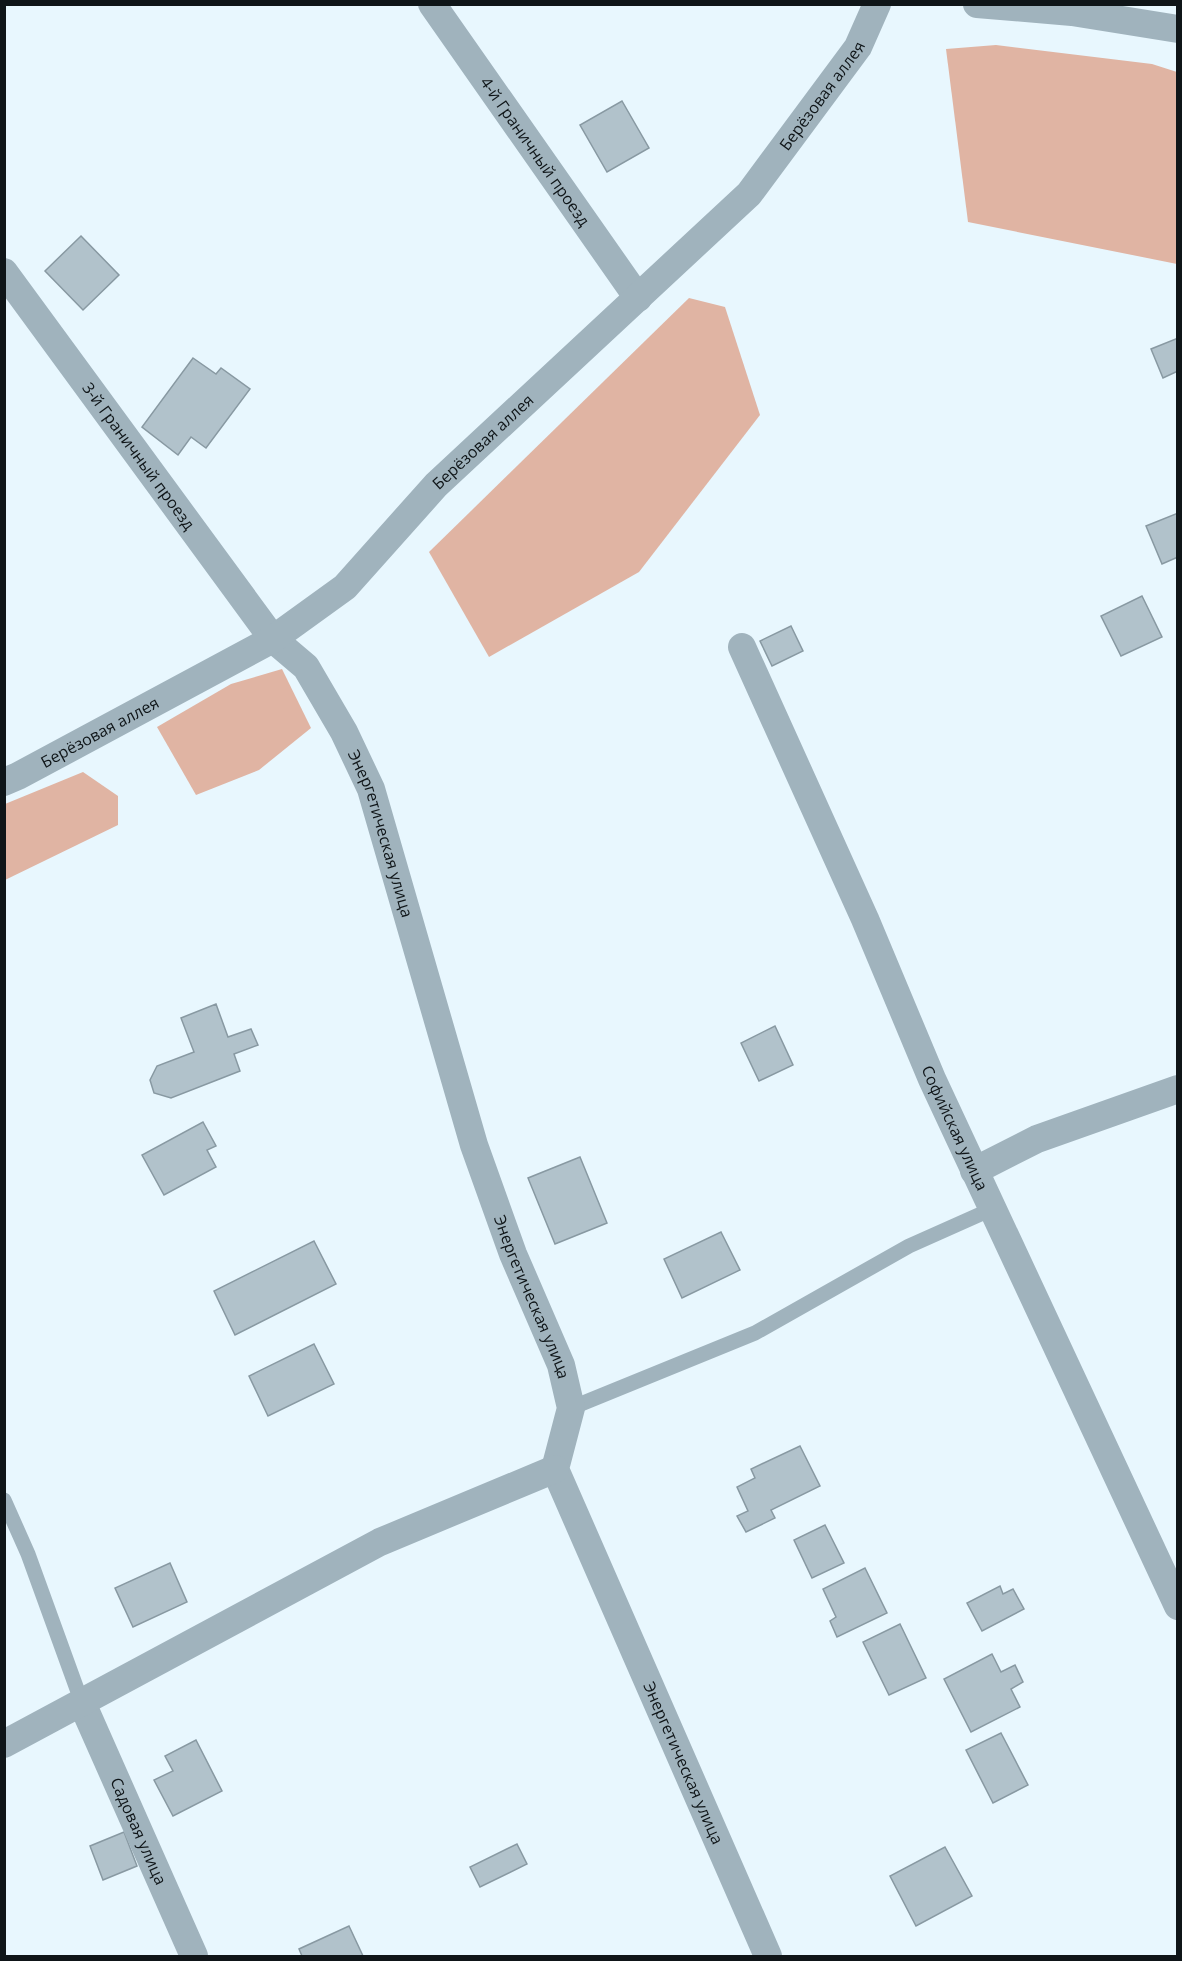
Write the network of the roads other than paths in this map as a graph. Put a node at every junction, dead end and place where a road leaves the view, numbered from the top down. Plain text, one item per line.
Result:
1 (432, 4) edge
2 (878, 4) edge
3 (977, 4) edge
4 (1178, 29) edge
5 (4, 272) edge
6 (638, 298) junction
7 (273, 639) junction
8 (742, 646) dead end
9 (4, 782) edge
10 (1178, 1089) edge
11 (974, 1172) junction
12 (992, 1209) junction
13 (571, 1408) junction
14 (555, 1469) junction
15 (4, 1500) edge
16 (1178, 1606) edge
17 (82, 1703) junction
18 (4, 1744) edge
19 (195, 1956) edge
20 (768, 1956) edge

1 - 6 street, 4-й Граничный проезд
2 - 6 street, Берёзовая аллея
3 - 4 street
5 - 7 street, 3-й Граничный проезд
6 - 7 street, Берёзовая аллея
7 - 9 street, Берёзовая аллея
7 - 13 street, Энергетическая улица
8 - 11 street, Софийская улица
10 - 11 street
11 - 12 street, Софийская улица
12 - 13 lane
12 - 16 street, Софийская улица
13 - 14 street, Энергетическая улица
14 - 17 street
14 - 20 street, Энергетическая улица
15 - 17 lane
17 - 18 street
17 - 19 street, Садовая улица

